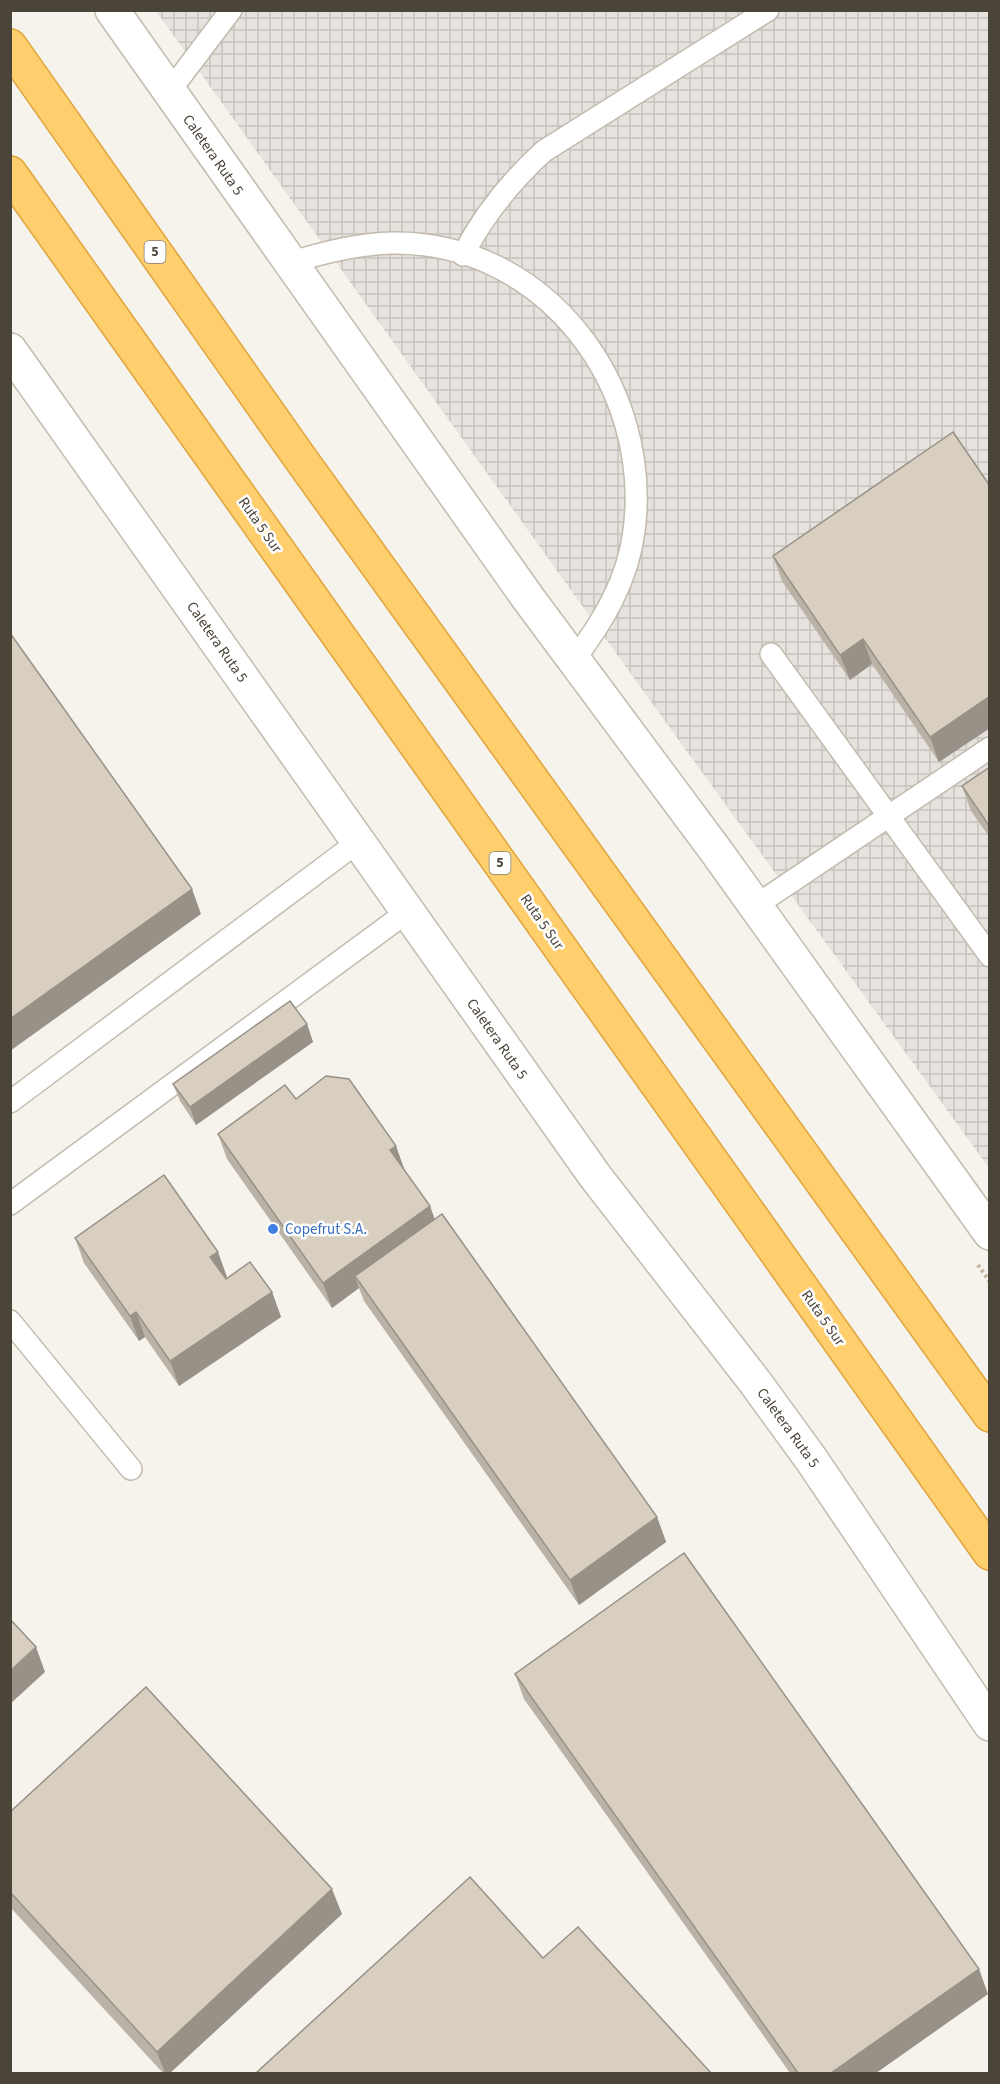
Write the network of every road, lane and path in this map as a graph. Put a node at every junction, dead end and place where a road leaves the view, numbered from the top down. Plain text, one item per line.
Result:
1 (112, 10) edge
2 (231, 10) edge
3 (768, 10) edge
4 (10, 46) edge
5 (169, 92) junction
6 (10, 173) edge
7 (463, 255) junction
8 (290, 263) junction
9 (10, 350) edge
10 (771, 654) dead end
11 (573, 661) junction
12 (990, 748) edge
13 (889, 815) junction
14 (358, 842) junction
15 (755, 906) junction
16 (407, 912) junction
17 (990, 956) edge
18 (10, 1102) edge
19 (10, 1204) edge
20 (990, 1233) edge
21 (10, 1321) edge
22 (990, 1415) edge
23 (131, 1469) dead end
24 (990, 1553) edge
25 (990, 1724) edge

1 - 5 street, Caletera Ruta 5
2 - 5 lane
3 - 7 lane
4 - 22 highway, 5
5 - 8 street, Caletera Ruta 5
6 - 24 highway, Ruta 5 Sur / 5
7 - 8 lane
7 - 11 lane
8 - 11 street, Caletera Ruta 5
9 - 14 street, Caletera Ruta 5
10 - 13 lane
11 - 15 street, Caletera Ruta 5
12 - 13 lane
13 - 15 lane
13 - 17 lane
14 - 16 street, Caletera Ruta 5
14 - 18 lane
15 - 20 street, Caletera Ruta 5
16 - 19 lane
16 - 25 street, Caletera Ruta 5
21 - 23 lane

